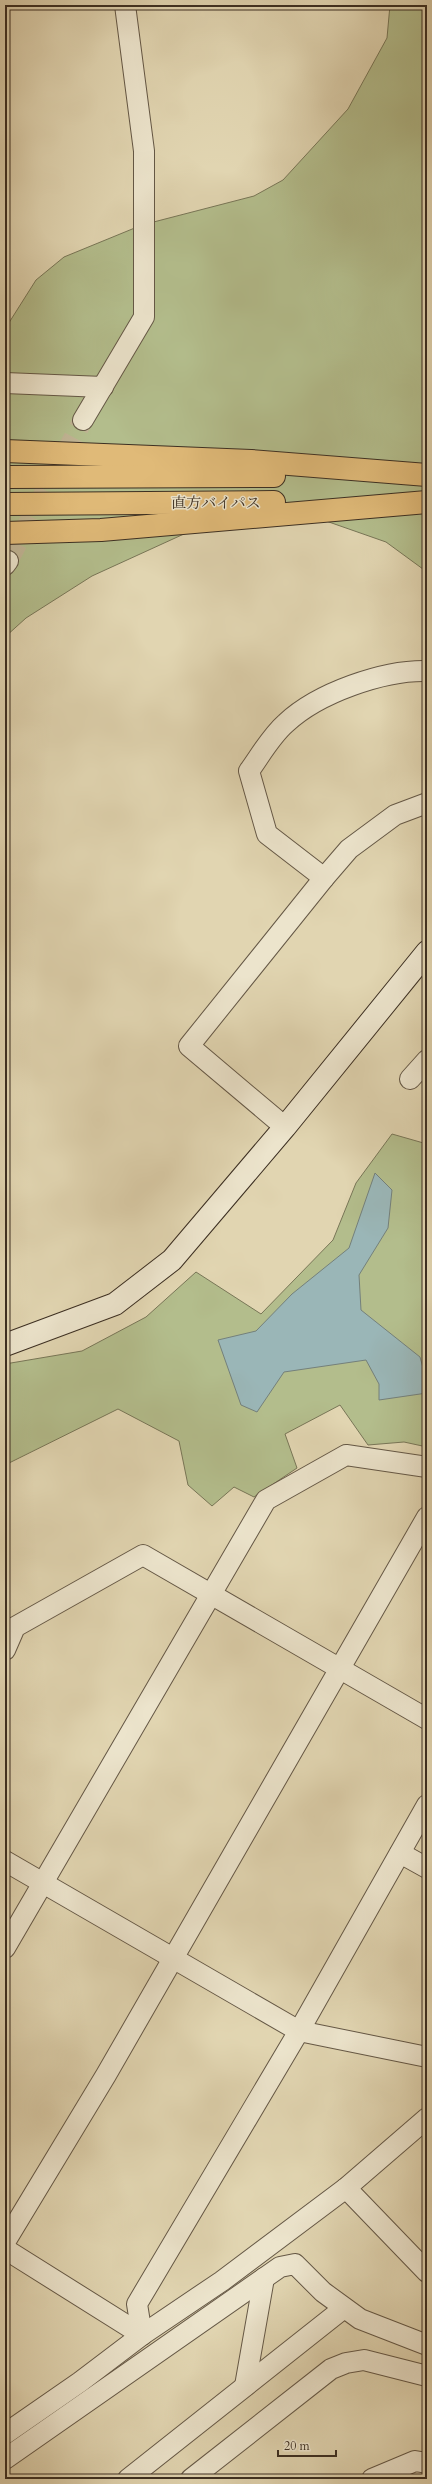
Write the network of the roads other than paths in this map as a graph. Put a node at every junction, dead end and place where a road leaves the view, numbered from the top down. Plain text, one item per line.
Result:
1 (125, 5) edge
2 (5, 383) edge
3 (103, 387) junction
4 (83, 420) tunnel mouth
5 (5, 451) edge
6 (427, 476) edge
7 (5, 477) edge
8 (427, 502) edge
9 (5, 504) edge
10 (5, 534) edge
11 (427, 671) edge
12 (427, 803) edge
13 (324, 878) junction
14 (424, 961) edge
15 (427, 1060) edge
16 (410, 1079) dead end
17 (285, 1127) junction
18 (5, 1344) edge
19 (427, 1467) edge
20 (427, 1517) edge
21 (210, 1594) junction
22 (5, 1650) edge
23 (340, 1670) junction
24 (427, 1719) edge
25 (427, 1805) edge
26 (400, 1853) junction
27 (5, 1861) edge
28 (427, 1868) edge
29 (42, 1882) junction
30 (5, 1948) edge
31 (173, 1957) junction
32 (299, 2031) junction
33 (427, 2057) edge
34 (427, 2118) edge
35 (346, 2188) junction
36 (5, 2242) edge
37 (5, 2249) edge
38 (426, 2269) edge
39 (264, 2278) junction
40 (344, 2308) junction
41 (142, 2335) junction
42 (427, 2345) edge
43 (115, 2356) junction
44 (127, 2374) junction
45 (427, 2376) edge
46 (245, 2386) junction
47 (5, 2434) edge
48 (5, 2459) edge
49 (427, 2463) edge
50 (128, 2479) edge
51 (191, 2479) edge
52 (372, 2479) edge

1 - 3 street
2 - 3 street
3 - 4 street
5 - 6 highway
6 - 7 highway, 直方バイパス
8 - 9 highway, 直方バイパス
8 - 10 highway
11 - 13 street
12 - 13 street
13 - 17 street
14 - 17 street
15 - 16 street
17 - 18 street
19 - 21 street
20 - 23 street
21 - 22 street
21 - 23 street
21 - 29 street
23 - 24 street
23 - 31 street
25 - 26 street
26 - 28 street
26 - 32 street
27 - 29 street
29 - 30 street
29 - 31 street
31 - 32 street
31 - 36 street
32 - 33 street
32 - 41 street
34 - 35 street
35 - 38 street
35 - 41 street
37 - 41 street
39 - 40 street
39 - 44 street
39 - 46 street
40 - 42 street
40 - 46 street
41 - 43 street
43 - 44 street
43 - 47 street
44 - 48 street
45 - 51 street
46 - 50 street
49 - 52 street

